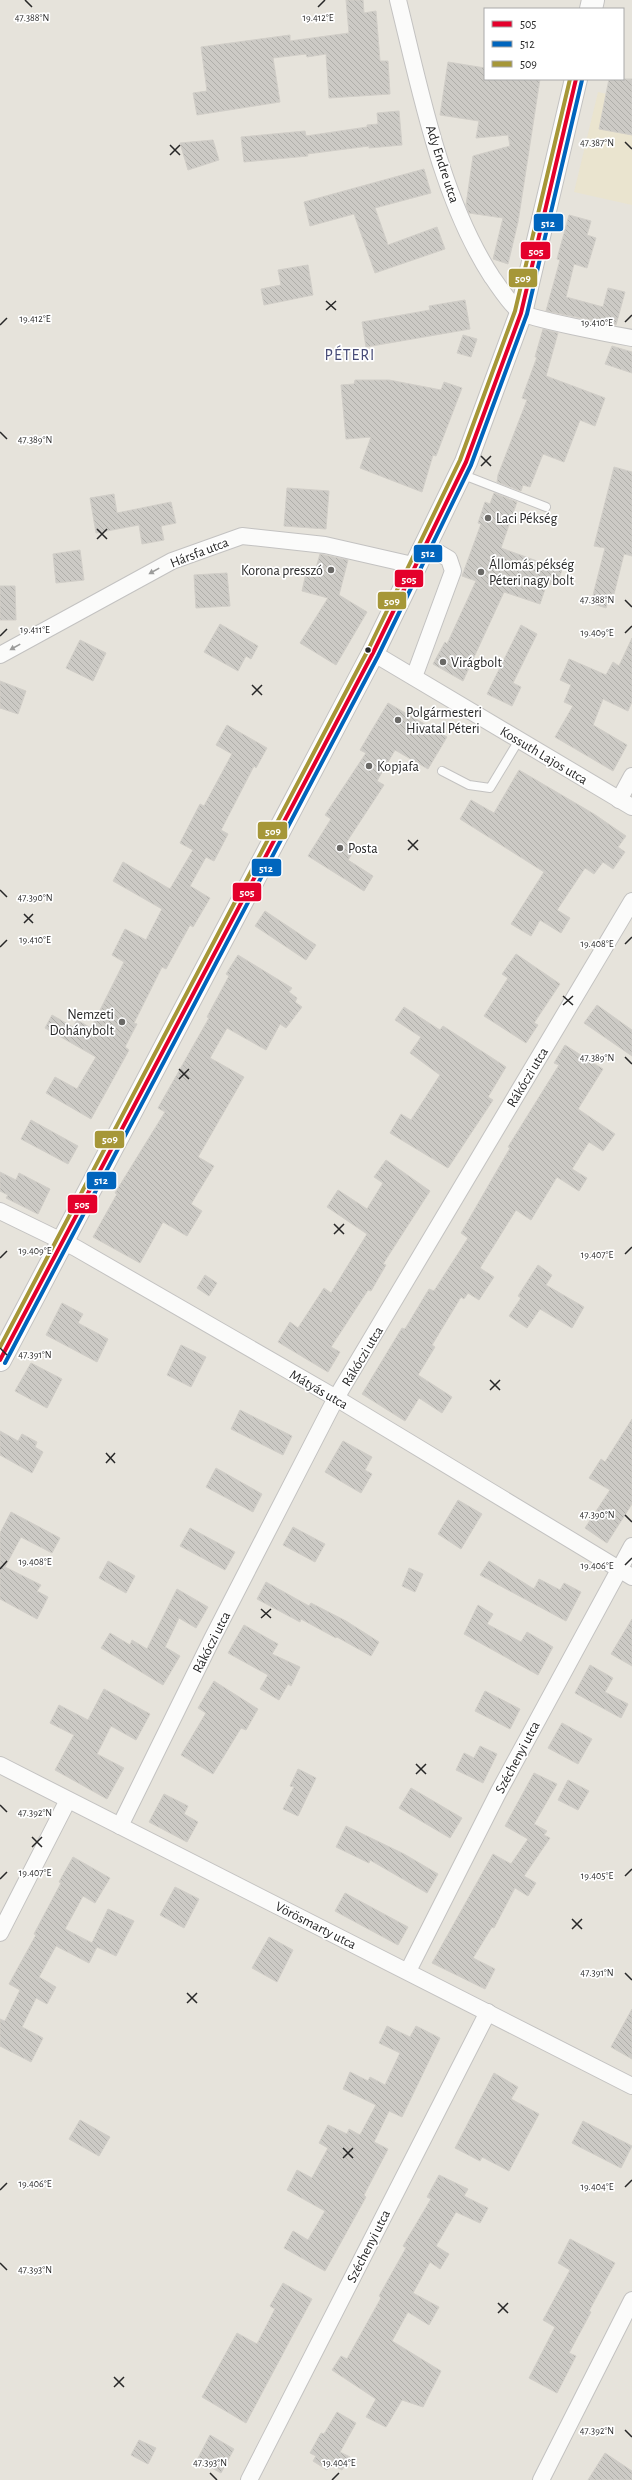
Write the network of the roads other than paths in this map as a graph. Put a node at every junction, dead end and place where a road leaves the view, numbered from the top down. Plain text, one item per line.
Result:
1 (398, 0) edge
2 (576, 80) edge
3 (521, 313) junction
4 (632, 338) edge
5 (460, 474) junction
6 (546, 507) dead end
7 (427, 546) junction
8 (417, 566) junction
9 (373, 653) junction
10 (0, 655) edge
11 (414, 677) junction
12 (519, 740) junction
13 (442, 771) dead end
14 (632, 776) edge
15 (626, 803) edge
16 (632, 901) edge
17 (0, 1212) edge
18 (61, 1241) junction
19 (0, 1360) edge
20 (336, 1398) junction
21 (632, 1546) edge
22 (625, 1572) edge
23 (0, 1765) edge
24 (68, 1800) junction
25 (120, 1826) junction
26 (0, 1933) edge
27 (408, 1971) junction
28 (488, 2012) junction
29 (632, 2086) edge
30 (632, 2300) edge
31 (249, 2480) edge
32 (541, 2480) edge

1 - 3 street, Ady Endre utca
2 - 3 main road
3 - 4 street
3 - 5 main road
5 - 6 lane
5 - 7 main road
7 - 8 main road
7 - 11 street
8 - 9 main road
8 -> 10 street, Hársfa utca
9 - 11 street, Kossuth Lajos utca
9 - 18 main road
11 - 12 street, Kossuth Lajos utca
12 - 13 lane
12 - 15 street, Kossuth Lajos utca
14 - 15 street
16 - 20 street, Rákóczi utca
17 - 18 street, Mátyás utca
18 - 19 main road
18 - 20 street, Mátyás utca
20 - 22 street, Mátyás utca
20 - 25 street, Rákóczi utca
21 - 22 street, Széchenyi utca
22 - 27 street, Széchenyi utca
23 - 24 street, Vörösmarty utca
24 - 25 street, Vörösmarty utca
24 - 26 street
25 - 27 street, Vörösmarty utca
27 - 28 street, Vörösmarty utca
28 - 29 street, Vörösmarty utca
28 - 31 street, Széchenyi utca
30 - 32 street

